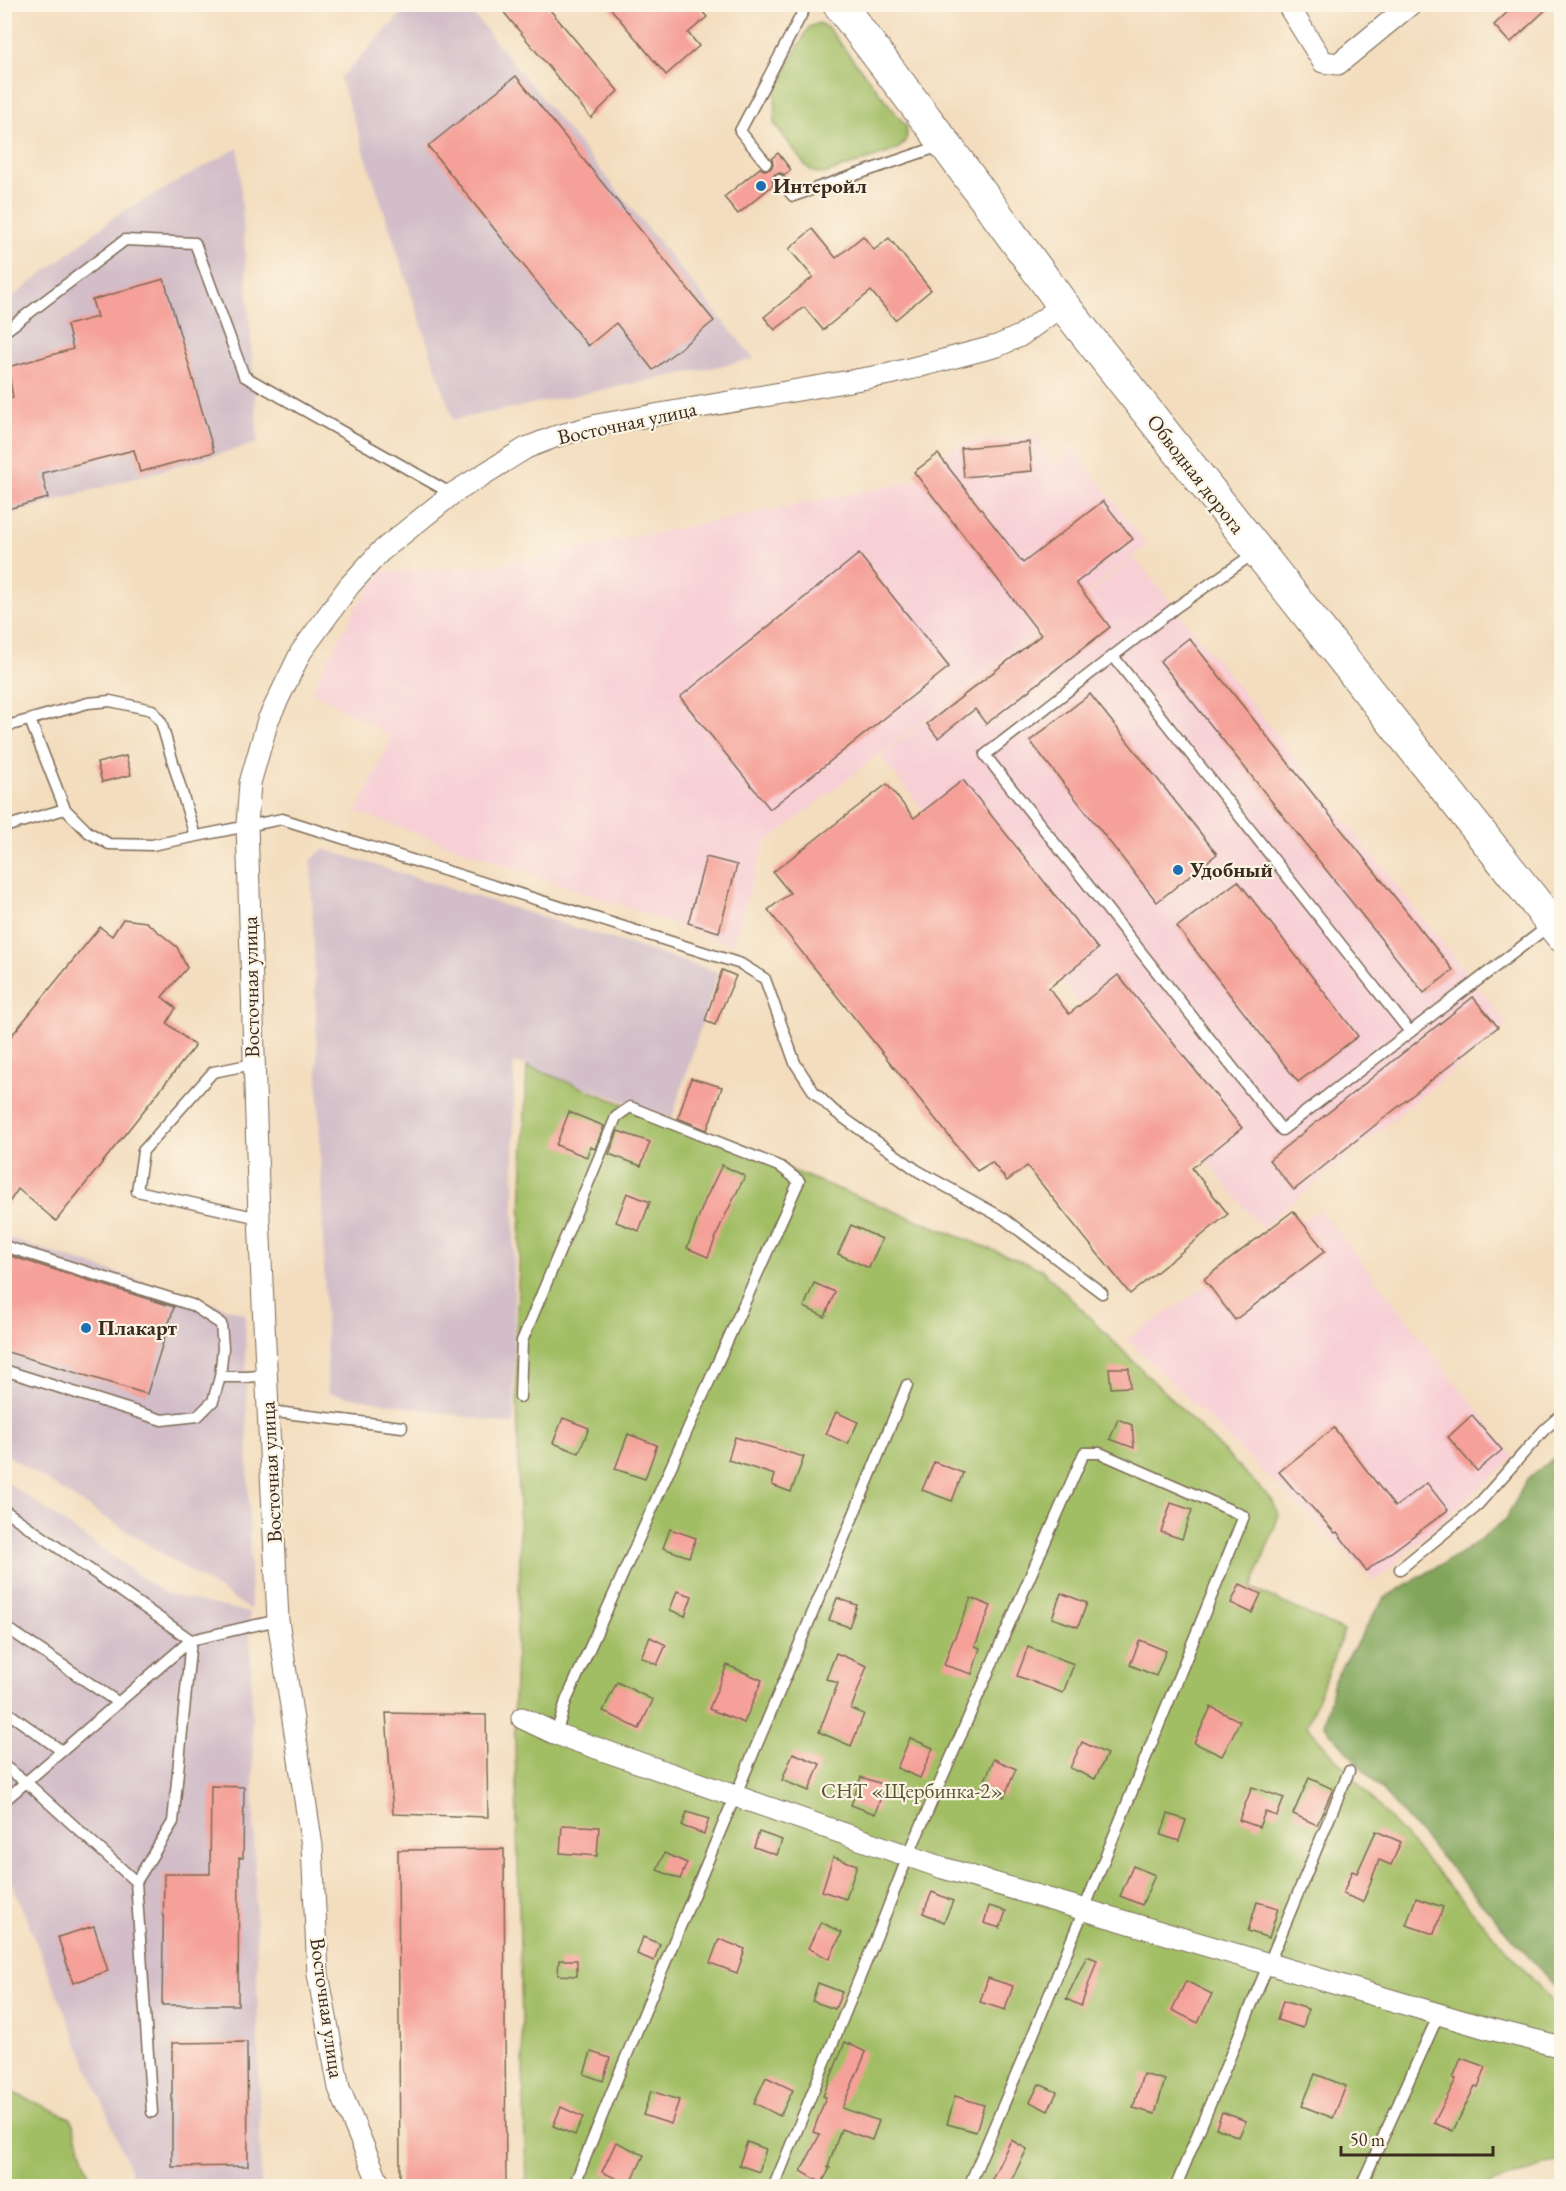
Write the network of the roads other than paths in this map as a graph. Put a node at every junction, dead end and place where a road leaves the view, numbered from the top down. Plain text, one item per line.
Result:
1 (807, 4) edge
2 (839, 4) edge
3 (1287, 4) edge
4 (1411, 4) edge
5 (945, 144) junction
6 (766, 163) dead end
7 (779, 180) dead end
8 (1063, 305) junction
9 (4, 332) edge
10 (452, 494) junction
11 (1257, 552) junction
12 (1113, 656) junction
13 (30, 720) junction
14 (4, 727) edge
15 (65, 809) junction
16 (248, 824) junction
17 (4, 827) edge
18 (195, 836) junction
19 (1557, 930) edge
20 (1410, 1032) junction
21 (253, 1064) junction
22 (259, 1218) junction
23 (4, 1246) edge
24 (1102, 1293) dead end
25 (4, 1370) edge
26 (267, 1375) junction
27 (220, 1377) junction
28 (907, 1385) dead end
29 (520, 1397) dead end
30 (268, 1412) junction
31 (1562, 1414) edge
32 (402, 1427) dead end
33 (4, 1510) edge
34 (1400, 1569) dead end
35 (278, 1620) junction
36 (4, 1626) edge
37 (191, 1640) junction
38 (119, 1703) junction
39 (4, 1710) edge
40 (522, 1718) dead end
41 (556, 1734) junction
42 (62, 1751) junction
43 (4, 1766) edge
44 (1349, 1772) dead end
45 (26, 1782) junction
46 (736, 1796) junction
47 (4, 1801) edge
48 (908, 1856) junction
49 (136, 1882) junction
50 (1083, 1911) junction
51 (1269, 1964) junction
52 (1439, 2014) junction
53 (1562, 2047) edge
54 (152, 2112) dead end
55 (378, 2187) edge
56 (574, 2187) edge
57 (774, 2187) edge
58 (969, 2187) edge
59 (1176, 2187) edge
60 (1361, 2187) edge

1 - 6 lane
2 - 5 main road, Обводная дорога
3 - 4 street
5 - 7 lane
5 - 8 main road, Обводная дорога
8 - 10 street, Восточная улица
8 - 11 main road, Обводная дорога
9 - 10 lane
10 - 16 street, Восточная улица
11 - 12 lane
11 - 19 main road, Обводная дорога
12 - 20 lane
12 - 20 lane
13 - 14 lane
13 - 15 lane
13 - 18 lane
15 - 17 lane
15 - 18 lane
16 - 18 lane
16 - 21 street, Восточная улица
16 - 24 lane
19 - 20 lane
21 - 22 street, Восточная улица
21 - 22 lane
22 - 26 street, Восточная улица
23 - 27 lane
25 - 27 lane
26 - 27 lane
26 - 30 street, Восточная улица
28 - 46 lane
29 - 41 lane
30 - 32 lane
30 - 35 street, Восточная улица
31 - 34 lane
33 - 37 lane
35 - 37 lane
35 - 55 street, Восточная улица
36 - 38 lane
37 - 38 lane
37 - 49 lane
38 - 42 lane
39 - 42 lane
40 - 41 street
41 - 46 street
42 - 45 lane
43 - 45 lane
44 - 51 lane
45 - 47 lane
45 - 49 lane
46 - 48 street
46 - 56 lane
48 - 50 street
48 - 50 lane
48 - 57 lane
49 - 54 lane
50 - 51 street
50 - 58 lane
51 - 52 street
51 - 59 lane
52 - 53 street
52 - 60 lane

